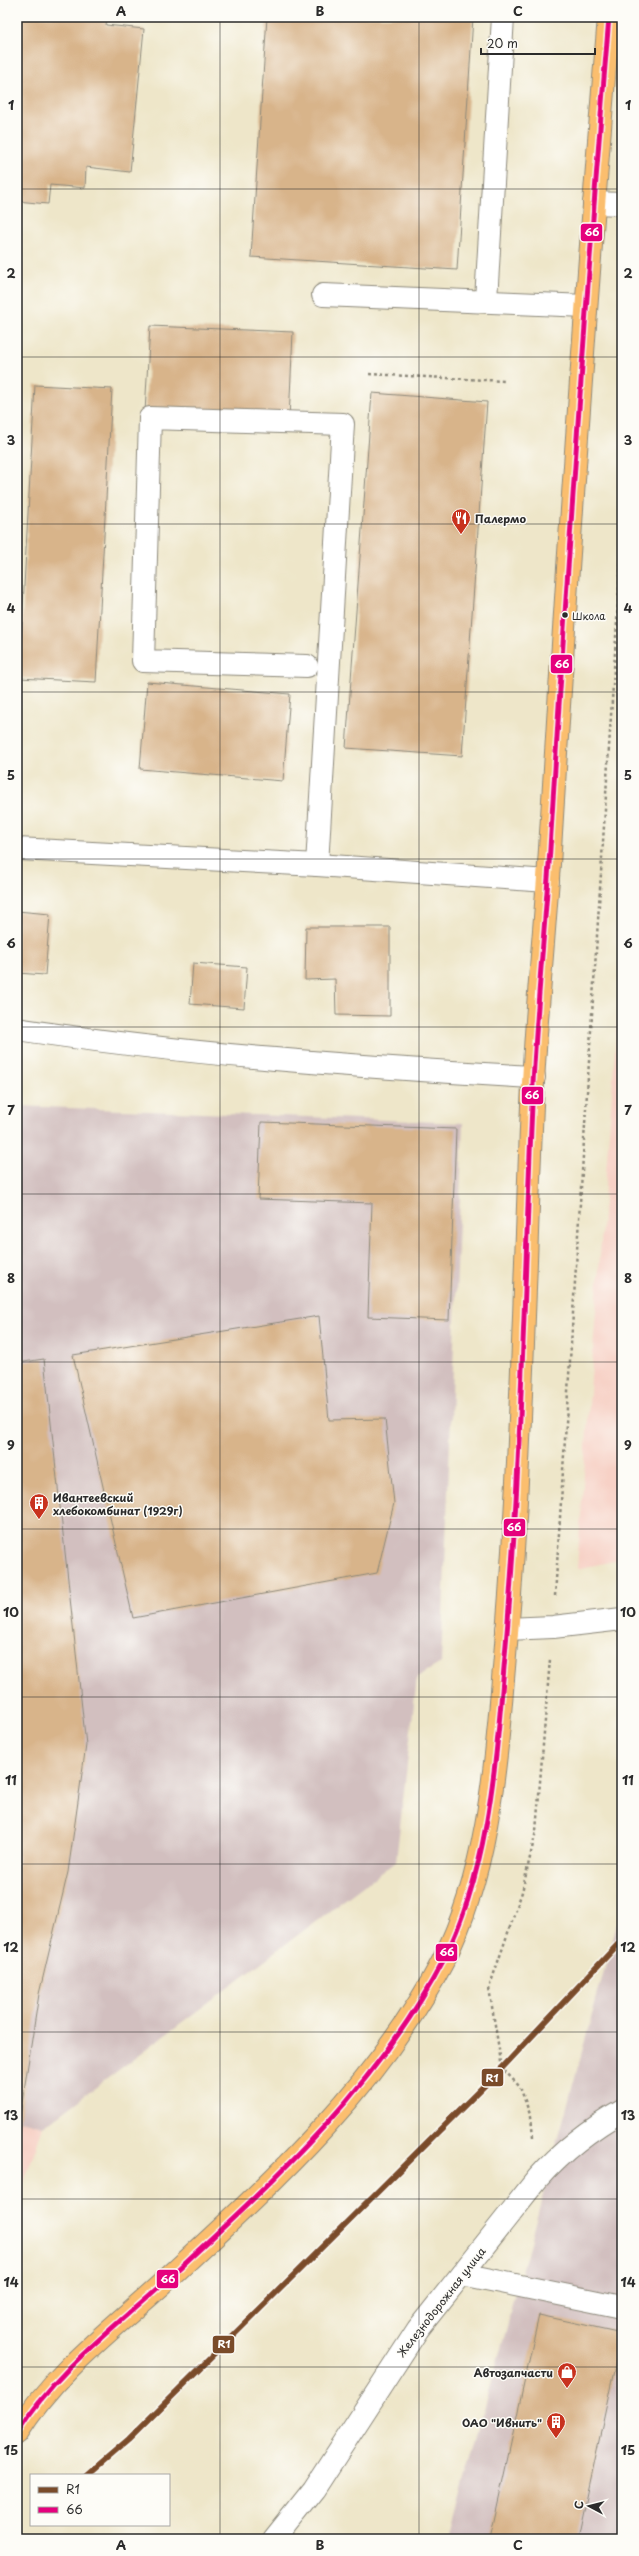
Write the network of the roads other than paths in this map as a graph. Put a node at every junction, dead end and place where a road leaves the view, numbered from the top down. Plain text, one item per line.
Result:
1 (503, 17) edge
2 (609, 17) edge
3 (594, 203) junction
4 (622, 204) edge
5 (323, 295) dead end
6 (486, 300) junction
7 (586, 306) junction
8 (306, 666) dead end
9 (17, 849) edge
10 (317, 865) junction
11 (548, 881) junction
12 (17, 1029) edge
13 (534, 1077) junction
14 (622, 1619) edge
15 (508, 1629) junction
16 (622, 2111) edge
17 (462, 2274) junction
18 (622, 2307) edge
19 (17, 2433) edge
20 (274, 2539) edge

1 - 6 street
2 - 3 main road
3 - 4 street
3 - 7 main road
5 - 6 street
6 - 7 street
7 - 11 main road
8 - 10 street
9 - 10 street
10 - 11 street
11 - 13 main road
12 - 13 street
13 - 15 main road
14 - 15 street
15 - 19 main road
16 - 17 street, Железнодорожная улица
17 - 18 street
17 - 20 street, Железнодорожная улица

